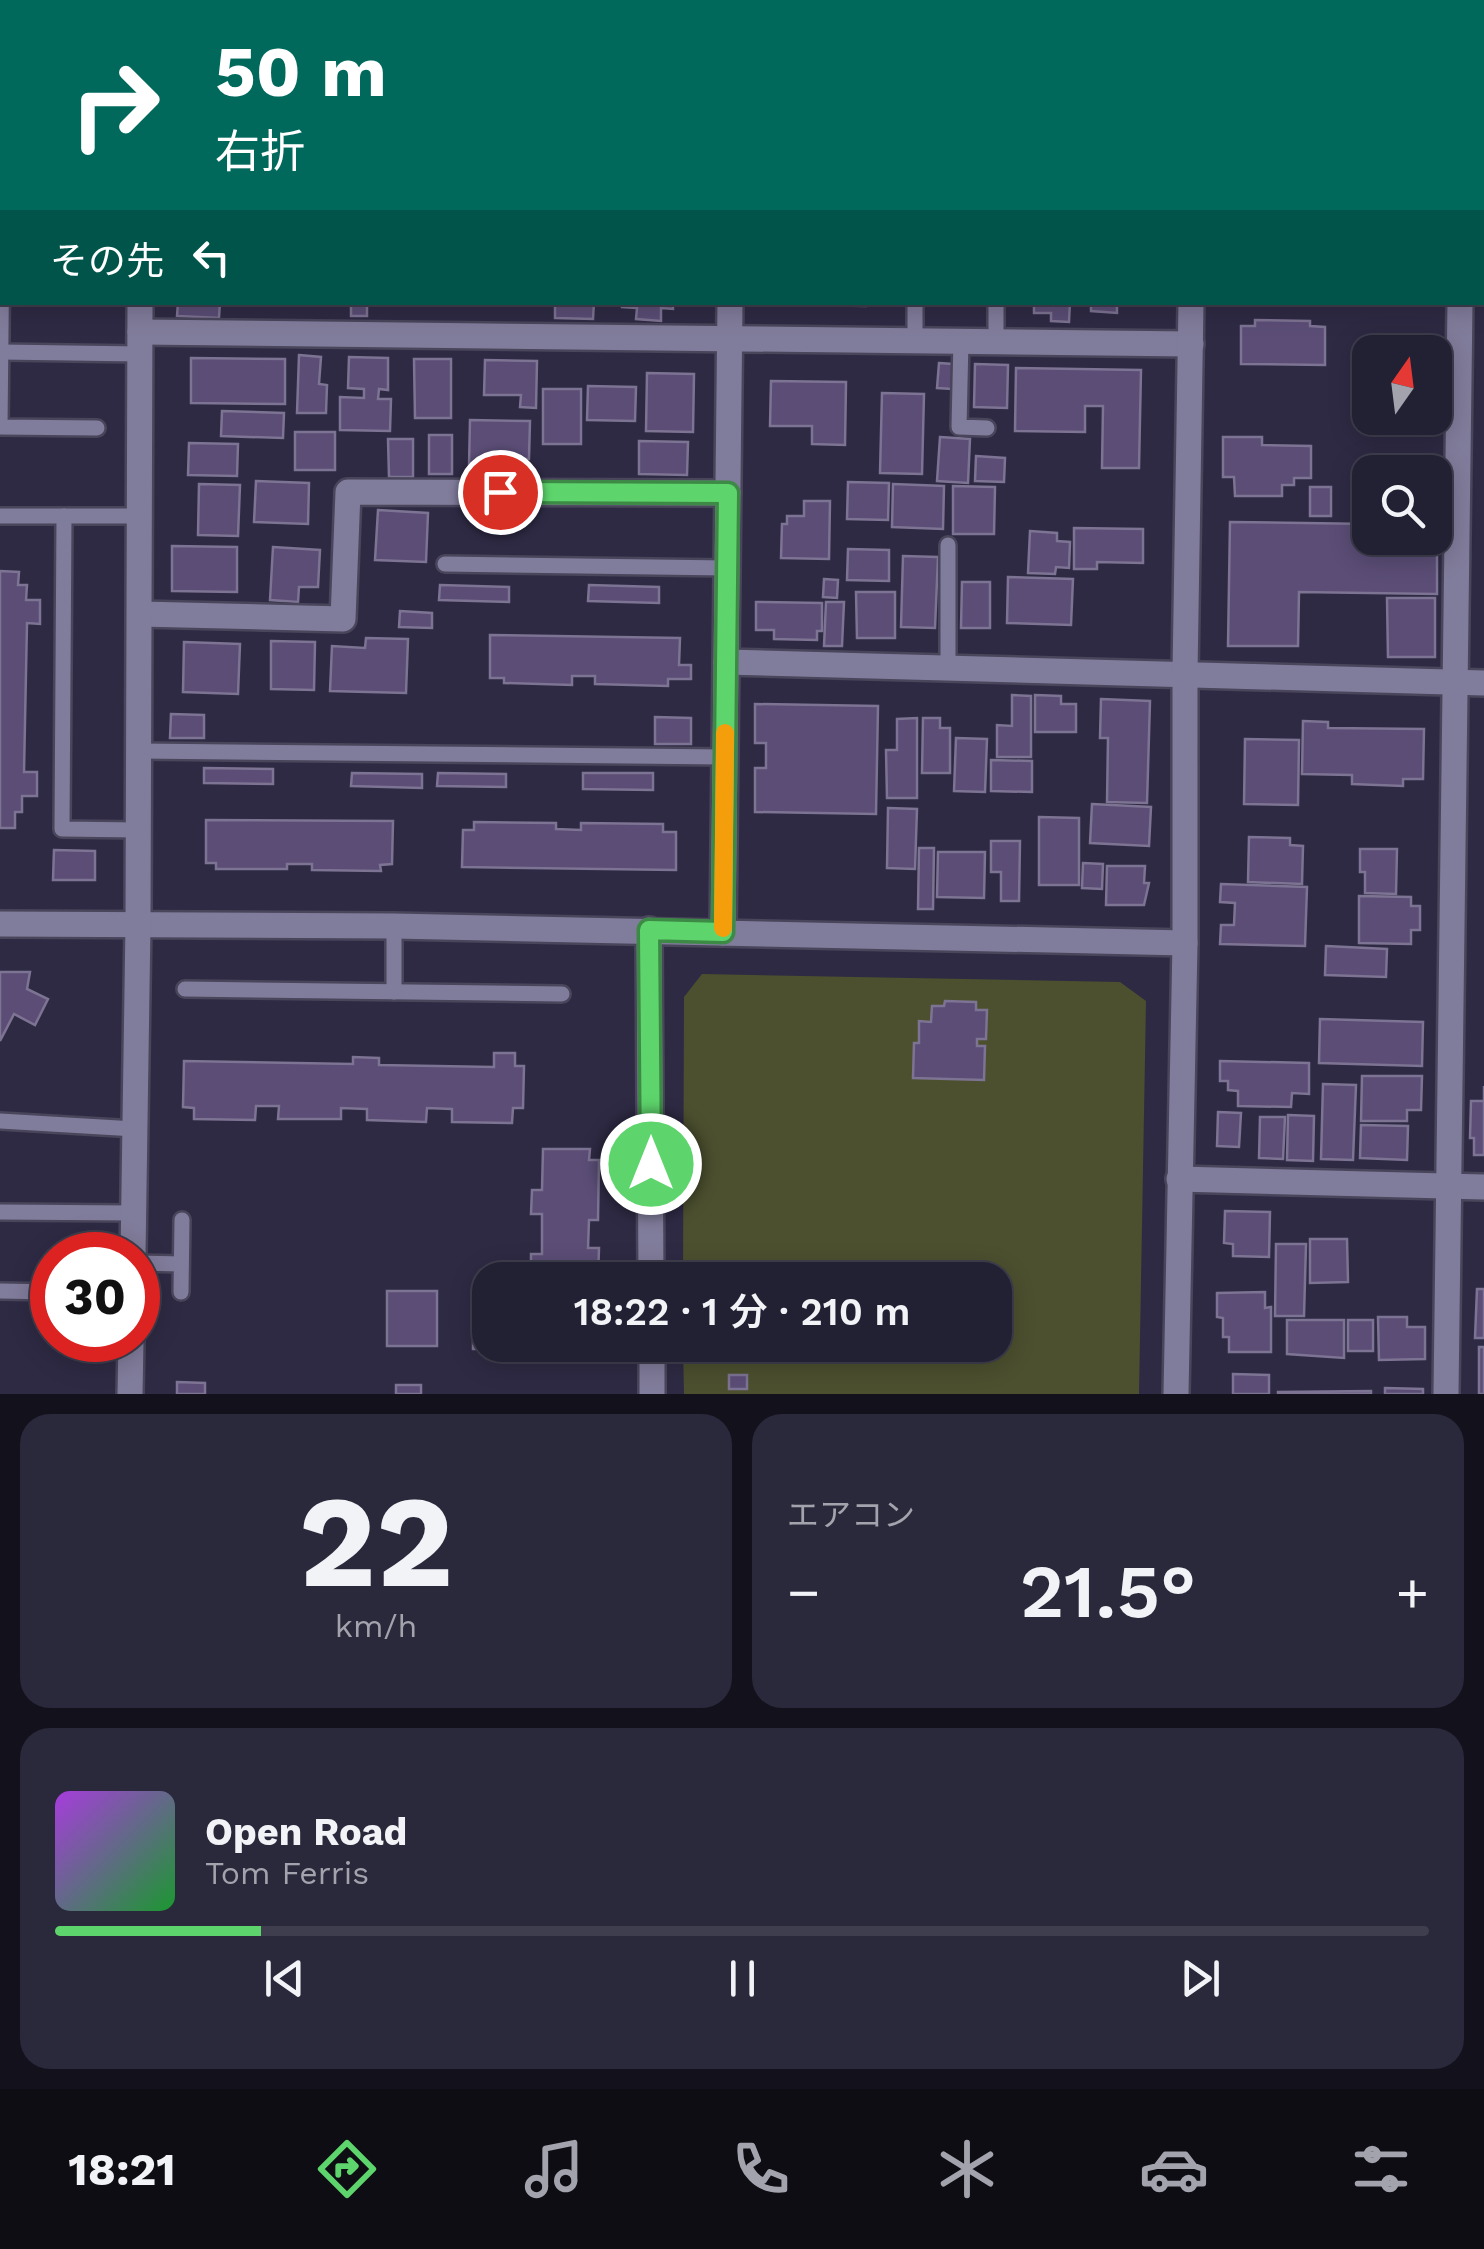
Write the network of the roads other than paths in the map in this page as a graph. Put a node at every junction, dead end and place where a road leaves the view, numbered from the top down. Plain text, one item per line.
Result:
1 (2, 305) edge
2 (140, 305) edge
3 (730, 305) edge
4 (916, 305) edge
5 (996, 305) edge
6 (1191, 305) edge
7 (1460, 305) edge
8 (730, 337) junction
9 (915, 339) junction
10 (960, 340) junction
11 (996, 340) junction
12 (140, 343) junction
13 (1191, 344) junction
14 (1, 352) edge
15 (98, 428) dead end
16 (988, 428) dead end
17 (728, 493) junction
18 (0, 516) edge
19 (64, 516) junction
20 (140, 516) junction
21 (948, 544) dead end
22 (445, 564) dead end
23 (727, 568) junction
24 (140, 614) junction
25 (726, 662) junction
26 (948, 668) junction
27 (1185, 674) junction
28 (1454, 682) junction
29 (1484, 683) edge
30 (139, 750) junction
31 (725, 758) junction
32 (139, 830) junction
33 (0, 924) edge
34 (138, 924) junction
35 (394, 926) junction
36 (649, 930) junction
37 (723, 932) junction
38 (1185, 943) junction
39 (186, 989) dead end
40 (394, 992) junction
41 (562, 994) dead end
42 (0, 1122) edge
43 (135, 1130) junction
44 (1179, 1180) junction
45 (1450, 1186) junction
46 (1484, 1187) edge
47 (0, 1212) edge
48 (134, 1214) junction
49 (182, 1220) dead end
50 (134, 1232) edge
51 (651, 1262) edge
52 (160, 1264) edge
53 (181, 1264) junction
54 (0, 1291) edge
55 (30, 1292) edge
56 (180, 1292) dead end
57 (131, 1362) edge
58 (652, 1362) edge
59 (130, 1394) edge
60 (652, 1394) edge
61 (1176, 1394) edge
62 (1446, 1394) edge

1 - 14 lane
2 - 12 street
3 - 8 street
4 - 9 lane
5 - 11 lane
6 - 13 street
7 - 28 street
8 - 9 street
8 - 12 street
8 - 17 street
9 - 10 street
10 - 11 street
10 - 16 lane
11 - 13 street
12 - 14 lane
12 - 20 street
13 - 27 street
14 - 15 lane
17 - 23 street
17 - 24 street
18 - 19 lane
19 - 20 lane
19 - 32 lane
20 - 24 street
21 - 26 lane
22 - 23 lane
23 - 25 street
24 - 30 street
25 - 26 street
25 - 31 street
26 - 27 street
27 - 28 street
27 - 38 street
28 - 29 street
28 - 45 street
30 - 31 lane
30 - 32 street
31 - 37 street
32 - 34 street
33 - 34 street
34 - 35 street
34 - 43 street
35 - 36 street
35 - 40 lane
36 - 37 street
36 - 51 street
37 - 38 street
38 - 44 street
39 - 40 lane
40 - 41 lane
42 - 43 lane
43 - 48 street
44 - 45 street
44 - 61 street
45 - 46 street
45 - 62 street
47 - 48 lane
48 - 50 street
49 - 53 lane
52 - 53 lane
53 - 56 lane
54 - 55 lane
57 - 59 street
58 - 60 street

